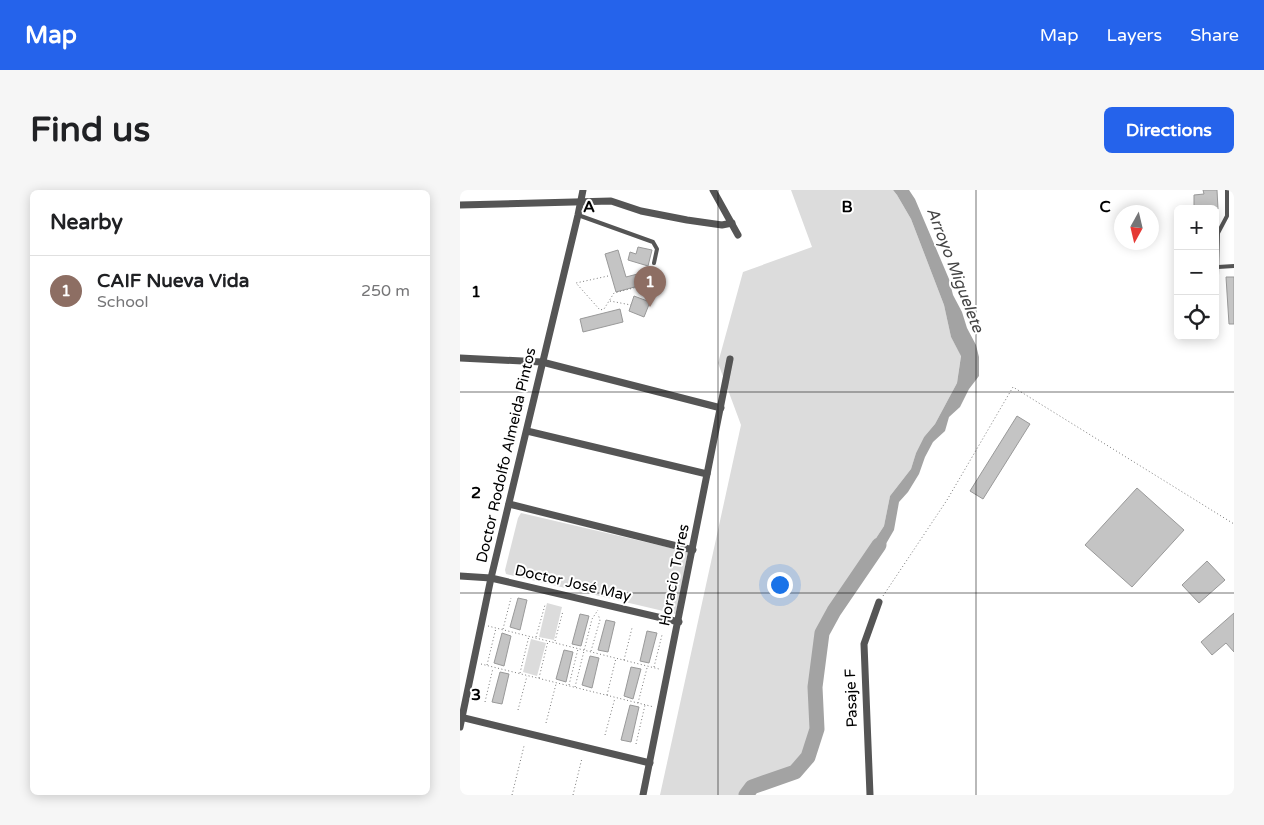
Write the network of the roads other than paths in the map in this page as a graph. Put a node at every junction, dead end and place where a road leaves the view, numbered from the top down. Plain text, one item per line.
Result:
1 (582, 190) edge
2 (713, 190) edge
3 (1227, 190) edge
4 (1234, 197) edge
5 (1227, 198) junction
6 (580, 202) junction
7 (460, 205) edge
8 (578, 215) junction
9 (732, 223) junction
10 (738, 235) dead end
11 (1218, 250) edge
12 (654, 264) dead end
13 (1234, 266) edge
14 (1219, 267) edge
15 (460, 358) edge
16 (730, 359) dead end
17 (542, 362) junction
18 (721, 408) junction
19 (527, 431) junction
20 (708, 474) junction
21 (509, 504) junction
22 (693, 550) junction
23 (460, 576) edge
24 (491, 578) junction
25 (879, 602) road end
26 (679, 622) junction
27 (461, 717) edge
28 (460, 727) edge
29 (650, 763) junction
30 (643, 795) edge
31 (870, 795) edge

1 - 6 street, Doctor Rodolfo Almeida Pintos
2 - 9 street
3 - 5 lane
4 - 5 lane
5 - 11 lane
6 - 7 street
6 - 8 street, Doctor Rodolfo Almeida Pintos
6 - 9 street
8 - 12 lane
8 - 17 street, Doctor Rodolfo Almeida Pintos
9 - 10 street
13 - 14 lane
15 - 17 street
16 - 18 street, Horacio Torres
17 - 18 street
17 - 19 street, Doctor Rodolfo Almeida Pintos
18 - 20 street, Horacio Torres
19 - 20 street
19 - 21 street, Doctor Rodolfo Almeida Pintos
20 - 22 street, Horacio Torres
21 - 22 street
21 - 24 street, Doctor Rodolfo Almeida Pintos
22 - 26 street, Horacio Torres
23 - 24 street, Doctor José May
24 - 26 street, Doctor José May
24 - 27 street, Doctor Rodolfo Almeida Pintos
25 - 31 street, Pasaje F
26 - 29 street, Horacio Torres
27 - 28 street, Doctor Rodolfo Almeida Pintos
27 - 29 street
29 - 30 street, Horacio Torres

